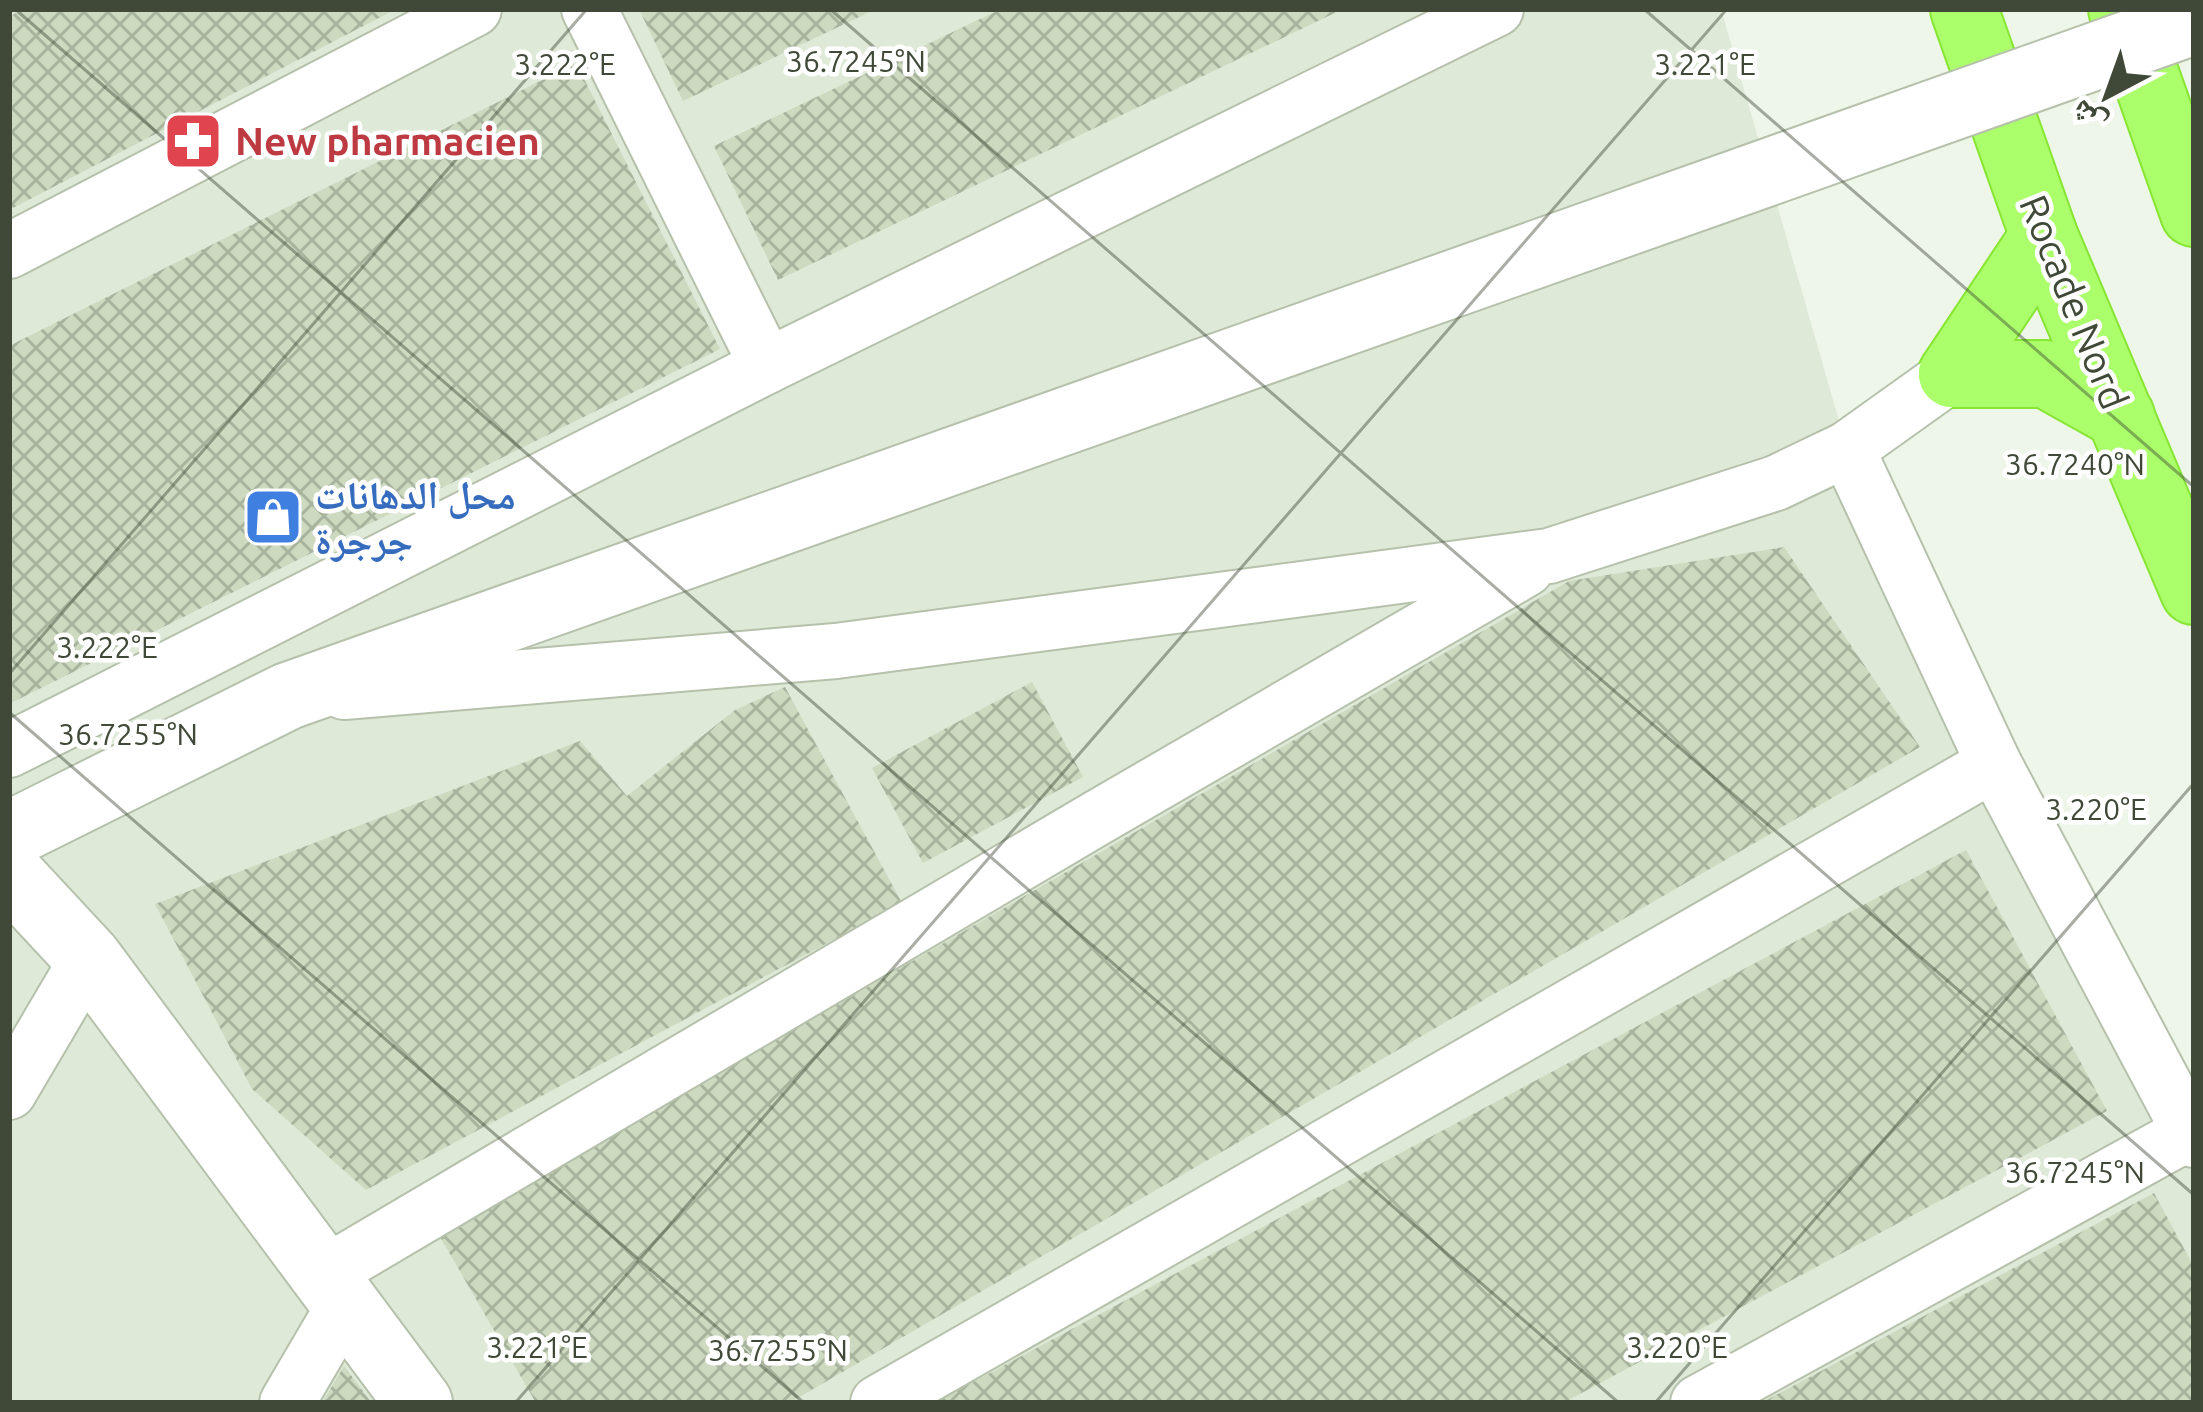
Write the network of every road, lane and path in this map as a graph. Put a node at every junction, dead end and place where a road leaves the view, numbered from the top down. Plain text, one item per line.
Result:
1 (475, 9) edge
2 (589, 9) edge
3 (1496, 9) edge
4 (1964, 9) edge
5 (2122, 9) edge
6 (2194, 21) edge
7 (2194, 213) edge
8 (2044, 236) junction
9 (9, 251) edge
10 (766, 366) junction
11 (1952, 374) junction
12 (2121, 416) junction
13 (1847, 449) junction
14 (1549, 556) junction
15 (2194, 590) edge
16 (288, 697) junction
17 (9, 750) edge
18 (1994, 764) junction
19 (9, 835) edge
20 (9, 873) edge
21 (88, 958) junction
22 (9, 1092) edge
23 (2192, 1136) edge
24 (334, 1289) junction
25 (286, 1403) edge
26 (419, 1403) edge
27 (878, 1403) edge
28 (1697, 1403) edge

1 - 9 street
2 - 10 street
3 - 10 street
4 - 8 highway, Rocade Nord
5 - 7 highway
6 - 16 street, bridge
8 - 11 highway
8 - 12 highway, Rocade Nord
10 - 17 street
11 - 12 highway
11 - 13 street
12 - 15 highway, Rocade Nord
13 - 14 street
13 - 18 street
14 - 16 street
14 - 24 street
16 - 19 street
18 - 23 street
18 - 27 street
20 - 21 street
21 - 22 street
21 - 24 street
23 - 28 street
24 - 25 street
24 - 26 street

